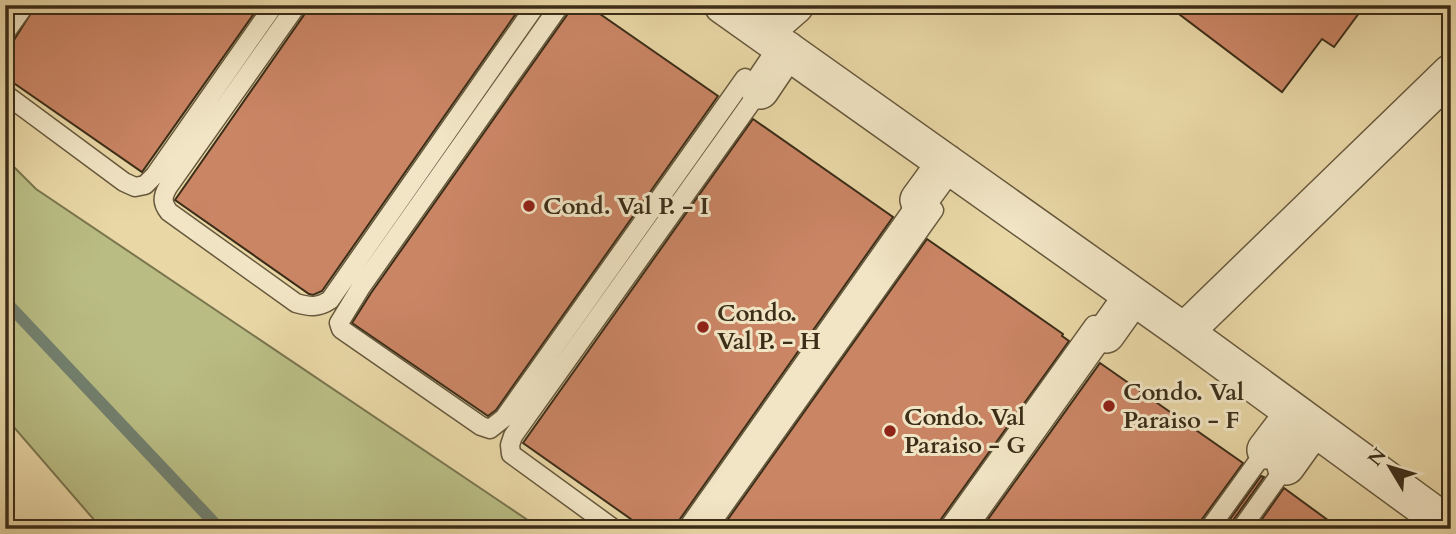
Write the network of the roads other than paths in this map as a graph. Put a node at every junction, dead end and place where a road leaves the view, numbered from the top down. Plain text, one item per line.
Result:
1 (24, 5) edge
2 (274, 5) edge
3 (297, 5) edge
4 (536, 5) edge
5 (560, 5) edge
6 (723, 5) edge
7 (795, 5) edge
8 (5, 33) edge
9 (774, 41) junction
10 (1451, 73) edge
11 (752, 84) junction
12 (5, 94) edge
13 (953, 168) junction
14 (927, 205) junction
15 (1128, 292) junction
16 (1100, 329) junction
17 (1184, 331) junction
18 (1304, 420) junction
19 (1276, 458) junction
20 (1451, 527) edge
21 (614, 529) edge
22 (687, 529) edge
23 (707, 529) edge
24 (948, 529) edge
25 (967, 529) edge
26 (1209, 529) edge
27 (1241, 529) edge

1 - 8 lane
2 - 12 lane
3 - 4 lane
5 - 11 lane
6 - 9 street
7 - 9 street
9 - 11 street
9 - 13 street
10 - 17 street
11 - 21 lane
13 - 14 street
13 - 15 street
14 - 22 lane
14 - 23 lane
15 - 16 street
15 - 17 street
16 - 24 lane
16 - 25 lane
17 - 18 street
18 - 19 street
18 - 20 street
19 - 26 lane
19 - 27 lane

